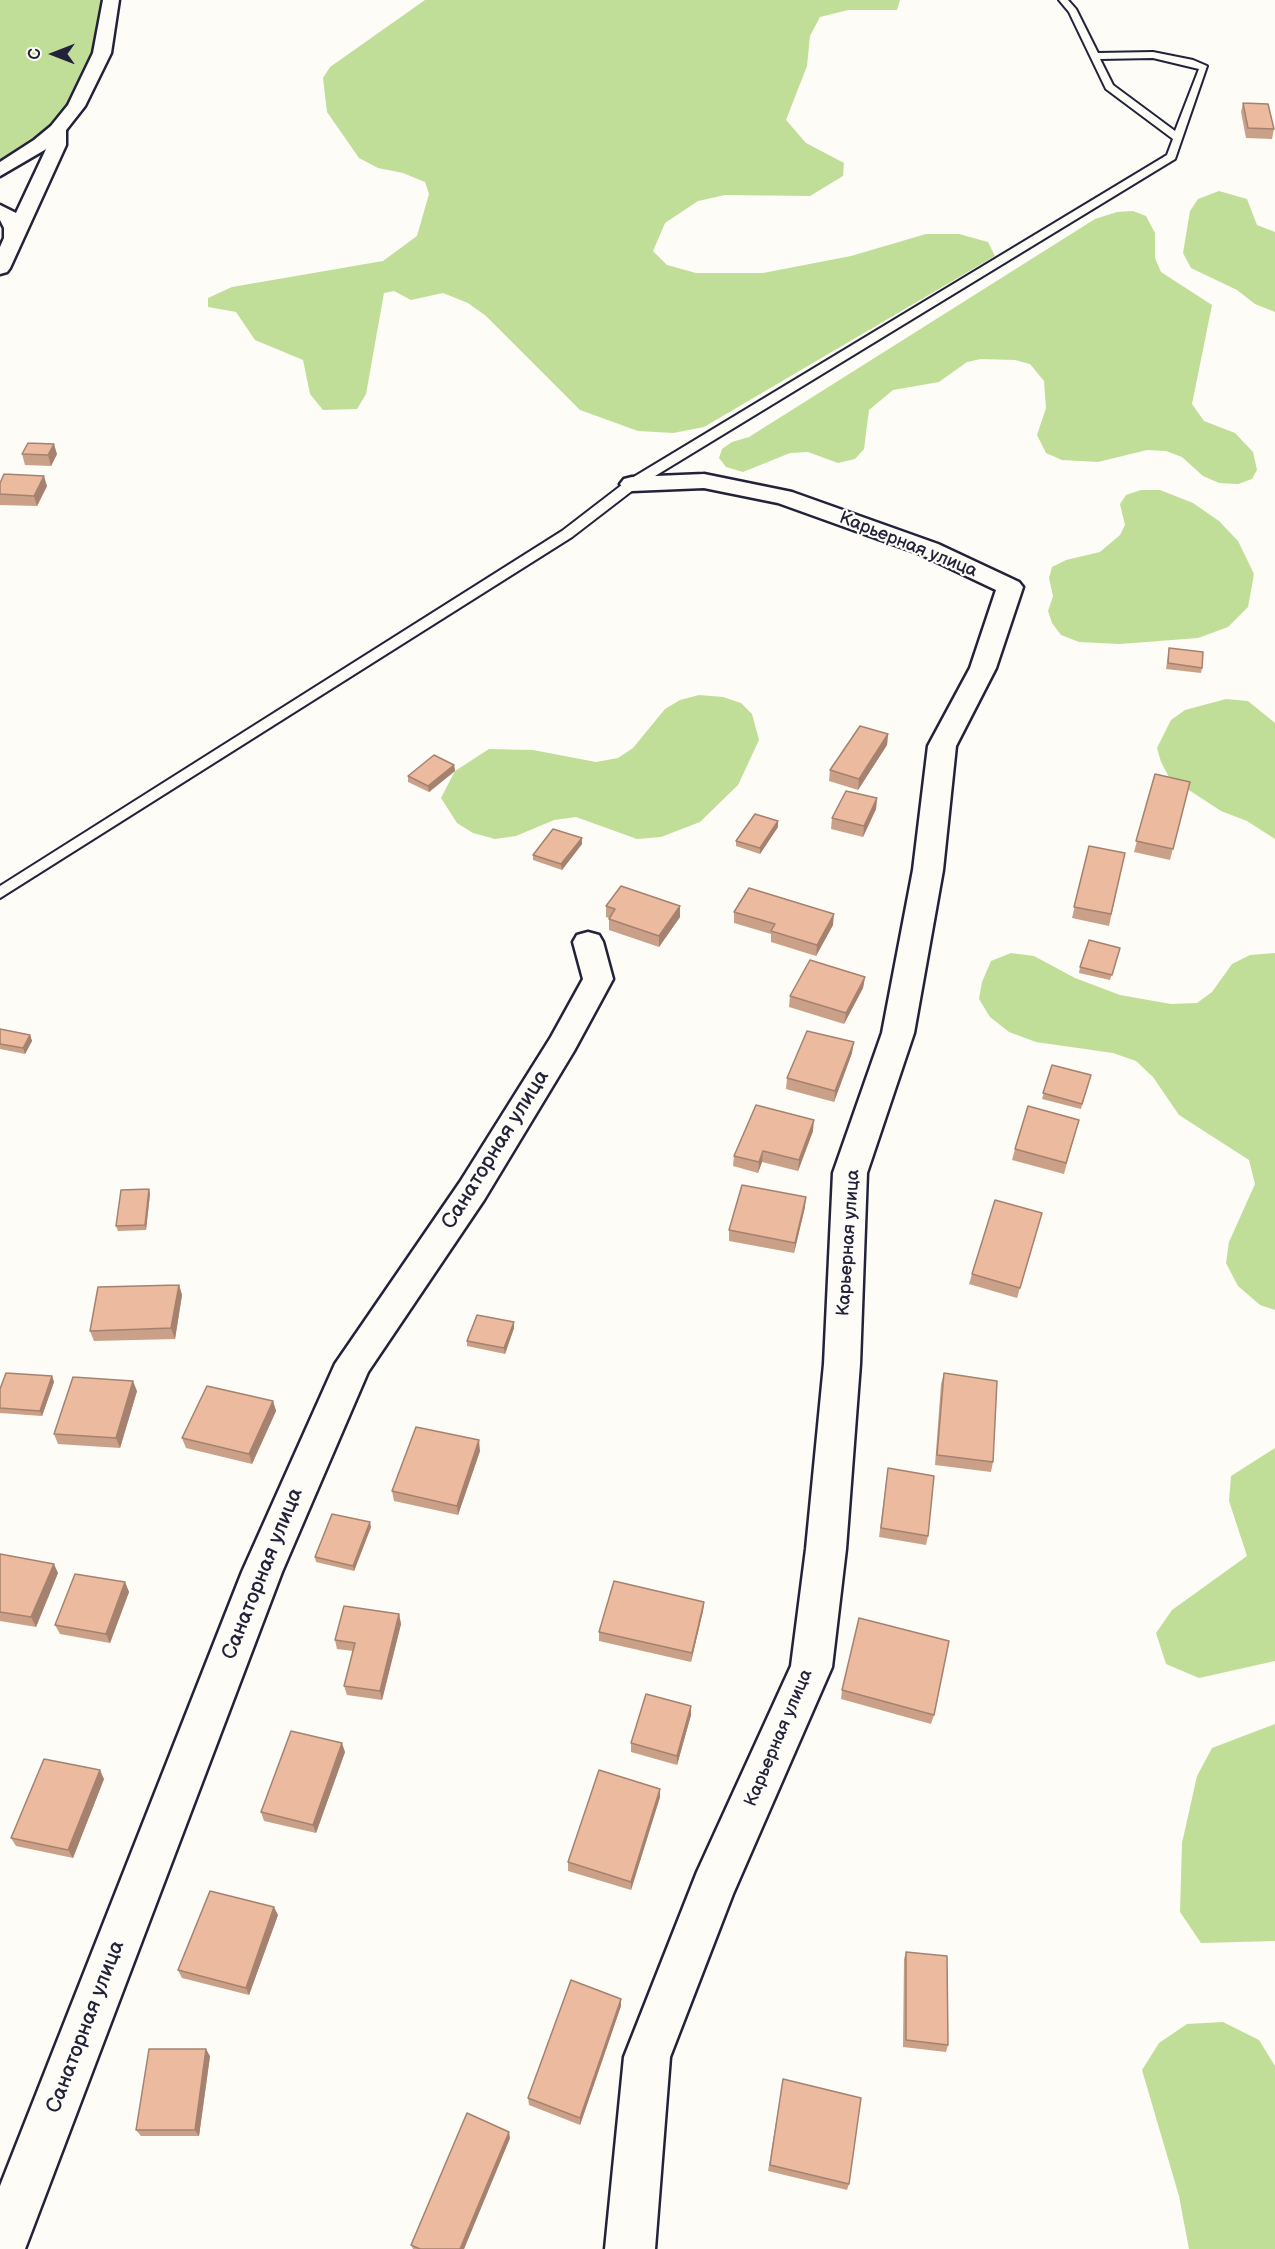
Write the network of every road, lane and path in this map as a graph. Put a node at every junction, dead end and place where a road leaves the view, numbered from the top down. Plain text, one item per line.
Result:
1 (111, 0) edge
2 (1063, 0) edge
3 (1094, 56) junction
4 (57, 130) junction
5 (1178, 138) junction
6 (41, 144) junction
7 (0, 170) edge
8 (0, 211) edge
9 (0, 220) edge
10 (14, 238) junction
11 (0, 267) edge
12 (632, 484) junction
13 (0, 894) edge
14 (588, 942) dead end
15 (0, 2249) edge
16 (630, 2249) edge

1 - 4 street
2 - 3 lane
3 - 5 lane
3 - 5 lane
4 - 6 street
4 - 10 street
5 - 12 lane
6 - 7 street
6 - 10 street
8 - 10 street
9 - 10 street
10 - 11 street
12 - 13 lane
12 - 16 street, Карьерная улица
14 - 15 street, Санаторная улица

